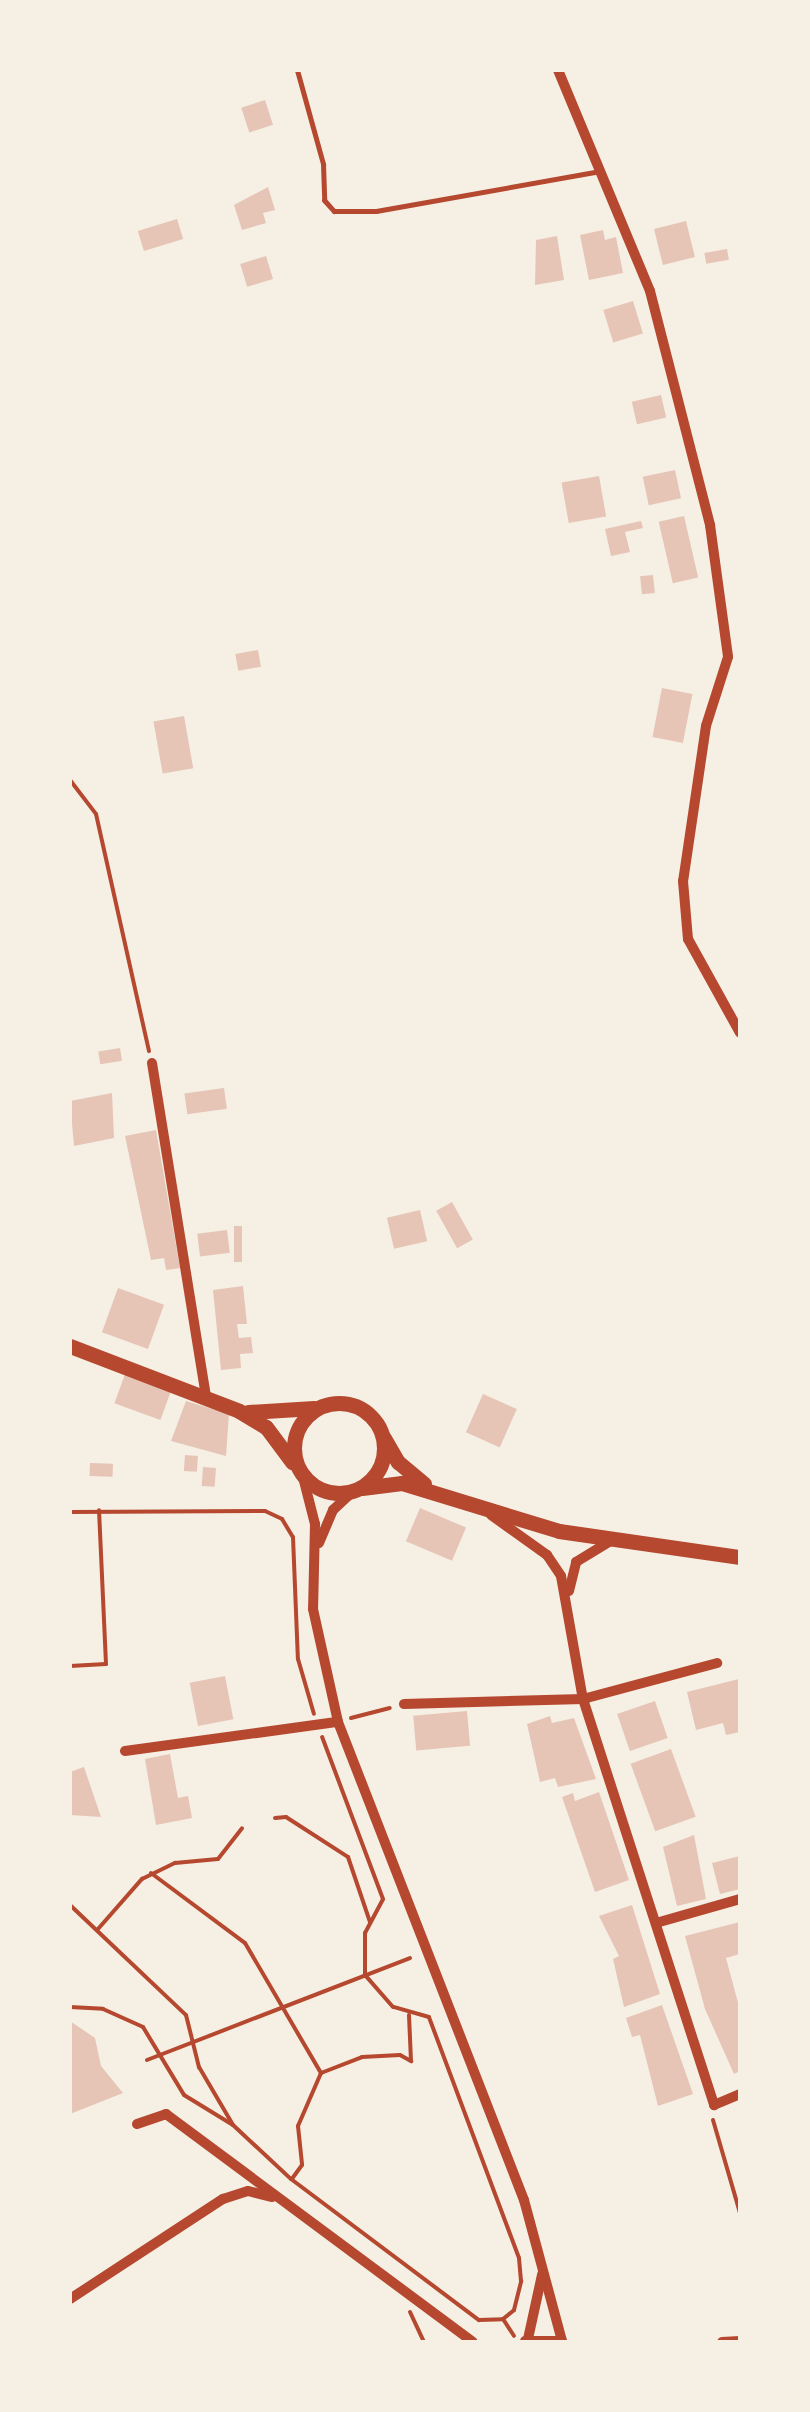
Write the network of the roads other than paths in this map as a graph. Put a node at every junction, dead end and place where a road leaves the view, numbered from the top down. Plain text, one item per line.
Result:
1 (297, 70) edge
2 (558, 70) edge
3 (595, 172) junction
4 (734, 657) edge
5 (740, 1033) edge
6 (152, 1063) road end
7 (70, 1346) edge
8 (206, 1398) junction
9 (317, 1408) junction
10 (238, 1412) junction
11 (382, 1434) junction
12 (301, 1474) junction
13 (357, 1490) junction
14 (436, 1491) junction
15 (480, 1508) junction
16 (612, 1540) junction
17 (740, 1543) edge
18 (696, 1548) junction
19 (740, 1557) edge
20 (314, 1563) junction
21 (568, 1597) junction
22 (717, 1663) dead end
23 (583, 1699) junction
24 (404, 1704) road end
25 (338, 1722) junction
26 (125, 1751) dead end
27 (740, 1900) edge
28 (656, 1923) junction
29 (740, 2094) edge
30 (137, 2124) dead end
31 (278, 2199) junction
32 (543, 2269) junction
33 (70, 2299) edge
34 (523, 2341) edge
35 (740, 2341) edge
36 (473, 2342) edge
37 (562, 2342) edge
38 (722, 2342) edge

1 - 3 lane
2 - 3 street
3 - 4 street
4 - 5 street
6 - 8 street
7 - 8 main road
8 - 10 main road
9 - 10 main road
9 - 11 main road
9 - 12 main road
10 - 12 main road
11 - 13 main road
11 - 14 main road
12 - 13 main road
12 - 20 street
13 - 14 main road
13 - 20 street
14 - 15 main road
15 - 16 main road
15 - 21 street
16 - 18 main road
16 - 21 street
17 - 18 main road
18 - 19 main road
20 - 25 street
21 - 23 street
22 - 23 street
23 - 24 street
23 - 28 street
25 - 26 street
25 - 32 street
27 - 28 street
28 - 29 street
30 - 31 street
31 - 33 street
31 - 36 street
32 - 34 street
32 - 37 street
34 - 37 street
35 - 38 street

